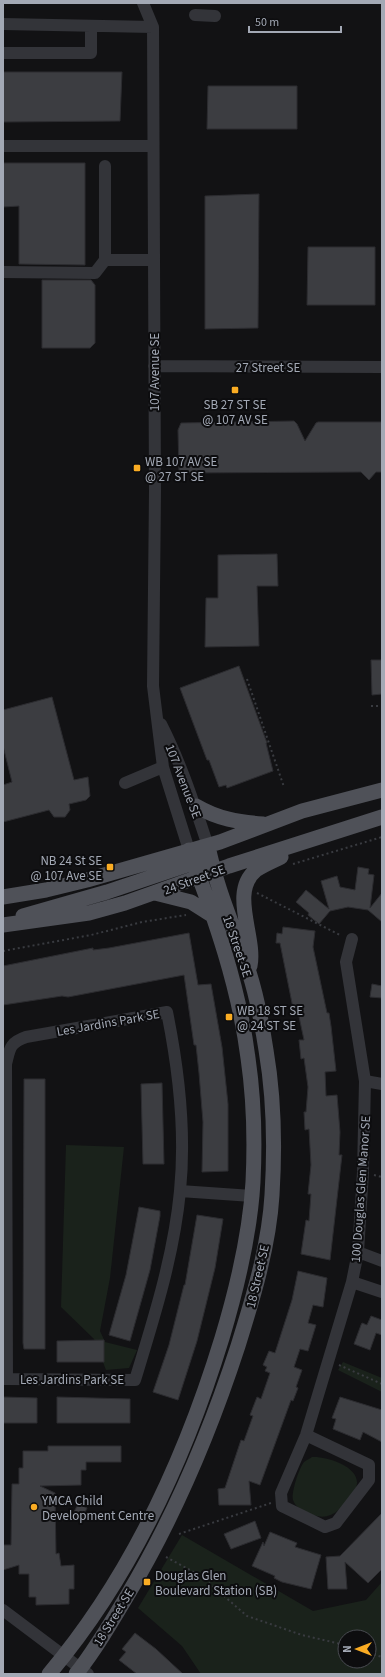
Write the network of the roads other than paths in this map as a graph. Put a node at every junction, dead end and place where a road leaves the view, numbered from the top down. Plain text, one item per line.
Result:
1 (143, 3) edge
2 (194, 15) dead end
3 (215, 16) dead end
4 (3, 24) edge
5 (91, 26) junction
6 (152, 27) junction
7 (3, 53) edge
8 (3, 146) edge
9 (153, 146) junction
10 (105, 166) dead end
11 (105, 260) junction
12 (153, 260) junction
13 (3, 272) edge
14 (154, 366) junction
15 (382, 367) edge
16 (158, 718) junction
17 (163, 767) junction
18 (125, 783) dead end
19 (382, 790) edge
20 (196, 806) junction
21 (382, 818) edge
22 (268, 825) junction
23 (316, 838) junction
24 (208, 846) junction
25 (194, 864) junction
26 (213, 872) junction
27 (155, 893) junction
28 (3, 896) edge
29 (213, 916) junction
30 (4, 925) edge
31 (352, 940) road end
32 (249, 972) junction
33 (4, 1064) edge
34 (365, 1081) junction
35 (382, 1084) edge
36 (180, 1191) junction
37 (252, 1196) junction
38 (358, 1252) junction
39 (382, 1261) edge
40 (352, 1282) junction
41 (382, 1292) edge
42 (5, 1379) edge
43 (306, 1435) junction
44 (3, 1610) edge
45 (64, 1656) junction
46 (81, 1672) edge
47 (49, 1674) edge

1 - 6 street
2 - 3 street
4 - 5 street
5 - 6 street
5 - 7 street
6 - 9 street, 107 Avenue SE
8 - 9 street
9 - 12 street, 107 Avenue SE
10 - 11 street
11 - 12 street
11 - 13 street
12 - 14 street, 107 Avenue SE
14 - 15 street, 27 Street SE
14 - 16 street, 107 Avenue SE
16 - 17 street, 107 Avenue SE
16 - 20 street, 107 Avenue SE
17 - 18 street
17 - 25 street, 107 Avenue SE
19 - 22 main road, 24 Street SE
20 - 22 main road
20 - 24 street, 107 Avenue SE
21 - 23 main road, 24 Street SE
22 - 24 main road, 24 Street SE
23 - 26 main road, 24 Street SE
23 - 32 main road
24 - 25 main road, 24 Street SE
24 - 26 main road, 18 Street SE
25 - 26 main road, 24 Street SE
25 - 27 main road, 24 Street SE
25 - 28 main road, 24 Street SE
25 - 29 main road, 18 Street SE
25 - 30 main road
26 - 32 main road, 18 Street SE
27 - 29 main road
27 - 30 main road, 24 Street SE
29 - 37 main road, 18 Street SE
31 - 34 street, 100 Douglas Glen Manor SE
32 - 46 main road, 18 Street SE
33 - 36 street, Les Jardins Park SE
33 - 42 street, Les Jardins Park SE
34 - 35 street
34 - 38 street, 100 Douglas Glen Manor SE
36 - 37 street
36 - 42 street, Les Jardins Park SE
37 - 45 main road, 18 Street SE
38 - 39 street
38 - 40 street, 100 Douglas Glen Manor SE
40 - 41 street
40 - 43 street, 100 Douglas Glen Manor SE
43 - 43 street, 100 Douglas Glen Manor SE
44 - 45 street
45 - 46 street
45 - 47 main road, 18 Street SE

